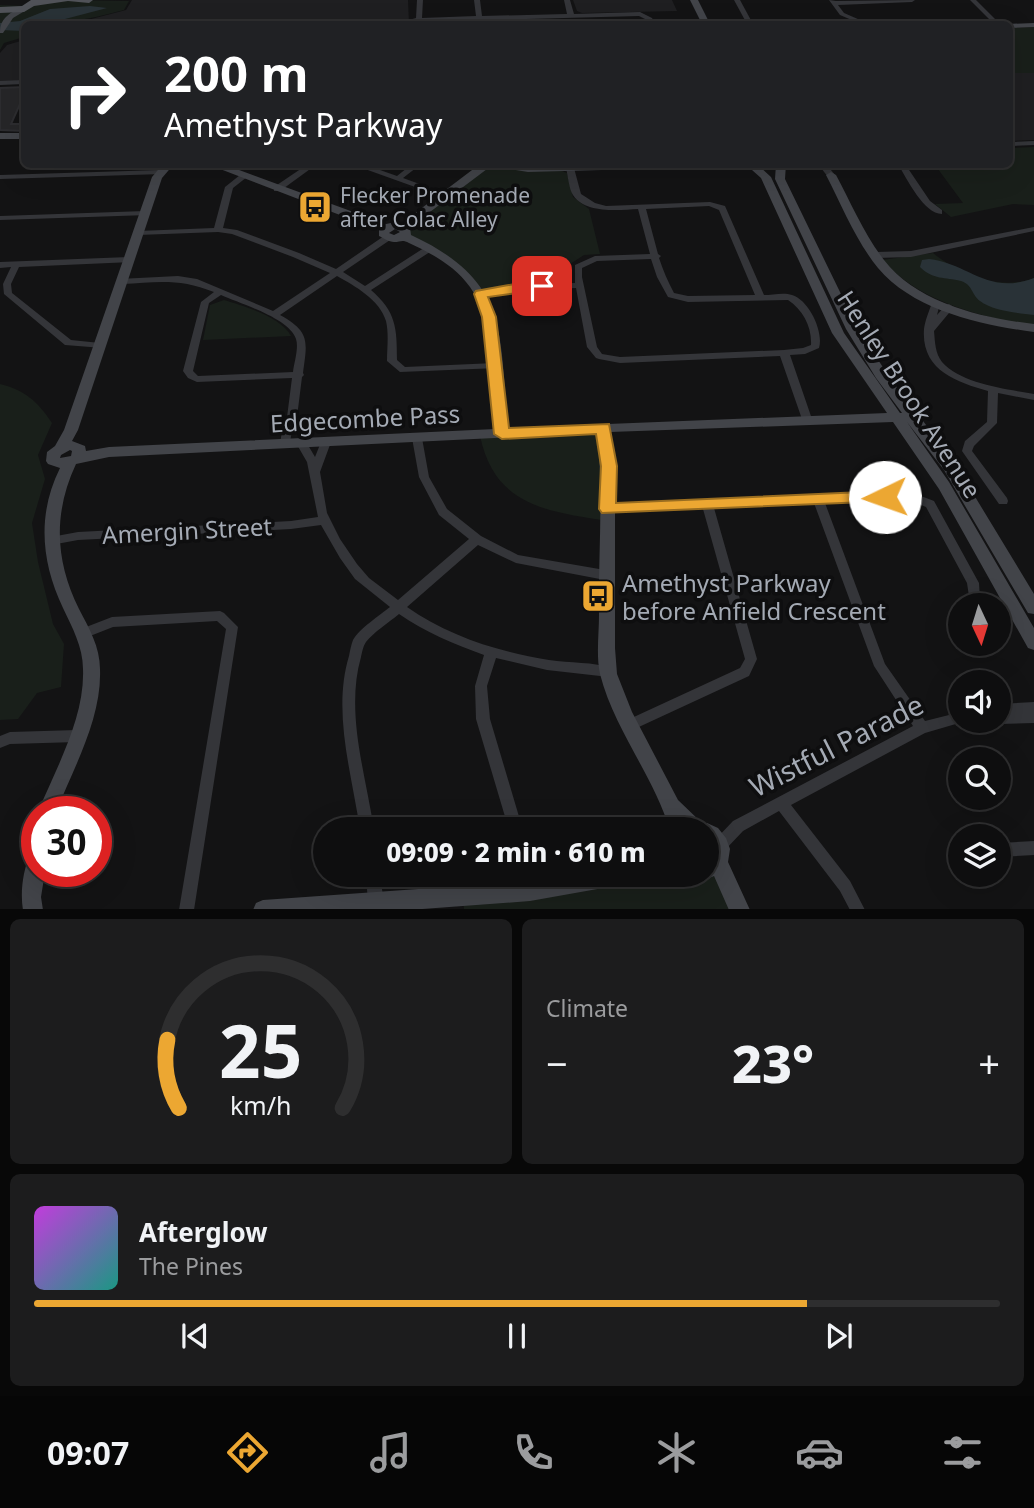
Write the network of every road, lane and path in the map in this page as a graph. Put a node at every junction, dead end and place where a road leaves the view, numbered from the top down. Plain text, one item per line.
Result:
1 (64, 0) edge
2 (72, 0) edge
3 (89, 0) edge
4 (413, 0) edge
5 (420, 0) edge
6 (477, 0) edge
7 (567, 0) edge
8 (684, 0) edge
9 (694, 0) edge
10 (737, 0) edge
11 (912, 0) edge
12 (973, 0) edge
13 (833, 1) edge
14 (36, 2) edge
15 (24, 9) junction
16 (1, 10) edge
17 (571, 16) junction
18 (480, 19) junction
19 (415, 21) edge
20 (415, 21) edge
21 (437, 21) edge
22 (651, 21) edge
23 (694, 21) edge
24 (704, 21) edge
25 (748, 21) edge
26 (858, 21) edge
27 (994, 21) edge
28 (1034, 25) edge
29 (2, 26) edge
30 (1013, 26) edge
31 (21, 82) edge
32 (0, 83) edge
33 (0, 136) edge
34 (21, 136) edge
35 (1034, 143) edge
36 (1013, 144) edge
37 (164, 168) edge
38 (222, 168) edge
39 (308, 168) edge
40 (365, 168) edge
41 (412, 168) edge
42 (482, 168) edge
43 (521, 168) edge
44 (549, 168) edge
45 (570, 168) edge
46 (756, 168) edge
47 (781, 168) edge
48 (904, 168) edge
49 (831, 170) edge
50 (0, 177) edge
51 (243, 177) junction
52 (397, 179) junction
53 (276, 189) junction
54 (446, 195) junction
55 (641, 207) junction
56 (939, 212) dead end
57 (145, 213) junction
58 (0, 218) edge
59 (1034, 229) edge
60 (218, 230) junction
61 (404, 232) junction
62 (138, 233) junction
63 (386, 233) junction
64 (430, 248) junction
65 (657, 256) junction
66 (876, 256) junction
67 (129, 260) junction
68 (0, 265) edge
69 (16, 265) junction
70 (334, 273) junction
71 (122, 281) junction
72 (579, 285) junction
73 (366, 289) junction
74 (220, 292) junction
75 (481, 294) junction
76 (760, 297) junction
77 (936, 303) junction
78 (949, 307) junction
79 (274, 315) junction
80 (1034, 328) edge
81 (929, 331) junction
82 (100, 346) junction
83 (784, 353) junction
84 (495, 366) junction
85 (299, 375) junction
86 (993, 391) junction
87 (1034, 397) edge
88 (901, 414) junction
89 (807, 418) junction
90 (603, 428) junction
91 (502, 434) junction
92 (417, 438) junction
93 (327, 442) junction
94 (294, 444) junction
95 (70, 450) junction
96 (315, 472) junction
97 (818, 500) junction
98 (1003, 501) dead end
99 (708, 506) junction
100 (608, 509) junction
101 (324, 520) junction
102 (477, 538) junction
103 (51, 541) junction
104 (606, 575) junction
105 (974, 593) edge
106 (398, 607) junction
107 (1034, 608) edge
108 (85, 633) junction
109 (1034, 643) edge
110 (491, 654) junction
111 (609, 672) junction
112 (1034, 708) edge
113 (1011, 709) edge
114 (1034, 717) edge
115 (1011, 718) edge
116 (948, 722) edge
117 (628, 726) junction
118 (922, 729) junction
119 (77, 736) junction
120 (0, 742) edge
121 (53, 796) edge
122 (781, 803) junction
123 (673, 806) junction
124 (365, 817) edge
125 (512, 817) edge
126 (676, 817) edge
127 (684, 817) edge
128 (719, 844) edge
129 (1034, 848) edge
130 (1011, 849) edge
131 (719, 868) edge
132 (33, 887) edge
133 (374, 887) edge
134 (502, 887) edge
135 (736, 903) edge
136 (376, 906) edge
137 (33, 909) edge
138 (186, 909) edge
139 (263, 909) edge
140 (858, 909) edge

1 - 14 main road
2 - 3 main road
4 - 19 street
5 - 20 street
6 - 18 street
7 - 17 street
8 - 23 street
9 - 24 street
10 - 25 street
11 - 13 street
12 - 27 street
13 - 26 street
14 - 15 main road
15 - 16 main road
15 - 29 street
16 - 29 street
17 - 18 street
17 - 22 street
18 - 21 street
28 - 30 street
31 - 32 street
33 - 34 street
35 - 36 street
37 - 50 street
37 - 57 street
38 - 51 street
39 - 53 street
40 - 52 street
41 - 52 street
42 - 54 street
43 - 44 street
45 - 55 street
46 - 88 street, Henley Brook Avenue
47 - 88 street, Henley Brook Avenue
48 - 56 street
49 - 66 street
51 - 53 street
51 - 60 street
52 - 54 street
53 - 63 street
54 - 61 street
55 - 65 street
55 - 76 street
57 - 58 street
57 - 62 street
59 - 66 street
60 - 62 street
60 - 70 street
61 - 63 street
61 - 64 street
62 - 67 street
63 - 70 street
64 - 73 street
64 - 75 street
65 - 72 street
65 - 76 street
66 - 77 street
67 - 69 street
67 - 71 street
68 - 69 street
69 - 82 street
70 - 73 street
70 - 79 street
71 - 74 street
71 - 82 street
72 - 75 street
72 - 83 street
73 - 84 street
74 - 79 street
74 - 85 street
75 - 84 street
76 - 83 street
77 - 78 street
77 - 81 street
78 - 80 street
78 - 81 street
79 - 85 street
81 - 86 street
82 - 95 street
83 - 89 street
84 - 91 street
85 - 94 street
86 - 87 street
86 - 98 street
88 - 89 street, Edgecombe Pass
88 - 107 street, Henley Brook Avenue
88 - 109 street, Henley Brook Avenue
89 - 90 street, Edgecombe Pass
90 - 91 street, Edgecombe Pass
90 - 100 street
91 - 92 street, Edgecombe Pass
92 - 93 street, Edgecombe Pass
92 - 102 street
93 - 94 street, Edgecombe Pass
93 - 96 street
94 - 95 street, Edgecombe Pass
94 - 96 street
95 - 103 street
96 - 101 street
97 - 99 street
97 - 105 street
97 - 118 street
99 - 100 street
99 - 117 street
100 - 104 street
101 - 103 street, Amergin Street
101 - 106 street
102 - 104 street
102 - 106 street
103 - 108 street
104 - 111 street
106 - 110 street
106 - 124 street
108 - 119 street
108 - 138 street
110 - 111 street
110 - 125 street
111 - 117 street
112 - 113 street
114 - 115 street
116 - 118 street, Wistful Parade
117 - 123 street
118 - 122 street, Wistful Parade
119 - 120 street
119 - 121 street
122 - 128 street, Wistful Parade
122 - 140 street
123 - 126 street
123 - 127 street
129 - 130 street
131 - 135 street
132 - 137 street
133 - 136 street
134 - 136 street
136 - 139 street

